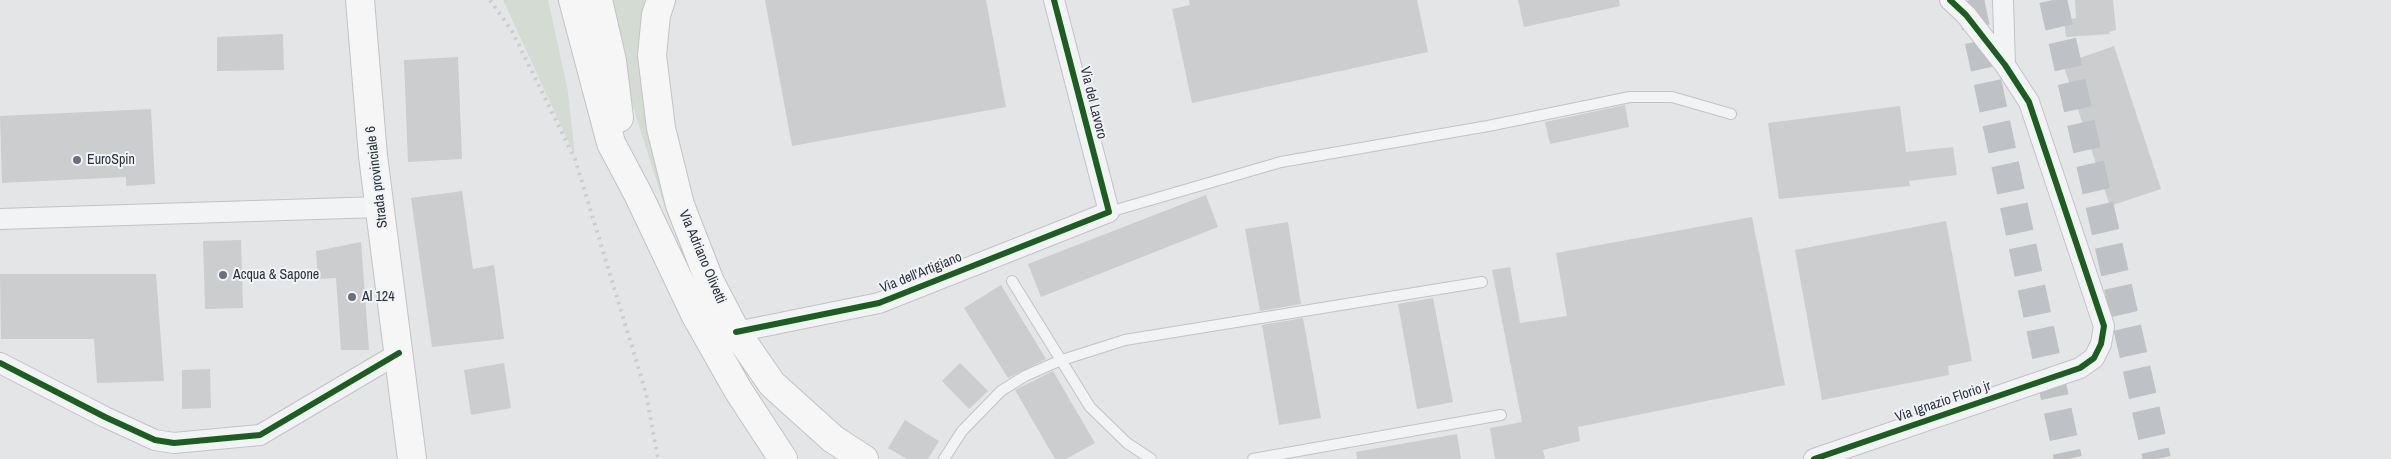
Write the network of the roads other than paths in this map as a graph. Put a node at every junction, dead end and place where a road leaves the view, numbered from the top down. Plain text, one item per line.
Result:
1 (360, 0) edge
2 (573, 0) edge
3 (586, 0) edge
4 (598, 0) edge
5 (661, 0) edge
6 (1054, 0) edge
7 (1950, 0) edge
8 (2003, 0) edge
9 (2005, 64) junction
10 (1731, 114) dead end
11 (621, 134) junction
12 (638, 194) junction
13 (380, 207) junction
14 (1108, 212) junction
15 (0, 219) edge
16 (1012, 281) dead end
17 (1482, 282) dead end
18 (736, 332) junction
19 (399, 353) junction
20 (1060, 360) junction
21 (0, 363) edge
22 (1501, 415) dead end
23 (412, 459) edge
24 (783, 459) edge
25 (864, 459) edge
26 (944, 459) edge
27 (1151, 459) edge
28 (1253, 459) edge
29 (1814, 459) edge

1 - 13 main road, Strada provinciale 6
2 - 12 main road
3 - 11 main road
4 - 11 main road
5 - 18 main road, Via Adriano Olivetti
6 - 14 street, Via del Lavoro
7 - 9 street
8 - 9 street
9 - 29 street, Via Ignazio Florio jr
10 - 14 lane
11 - 12 main road
12 - 24 main road
13 - 15 street
13 - 19 main road, Strada provinciale 6
14 - 18 street, Via dell'Artigiano
16 - 20 lane
17 - 20 lane
18 - 25 main road, Via Adriano Olivetti
19 - 21 street
19 - 23 main road, Strada provinciale 6
20 - 26 lane
20 - 27 lane
22 - 28 lane

